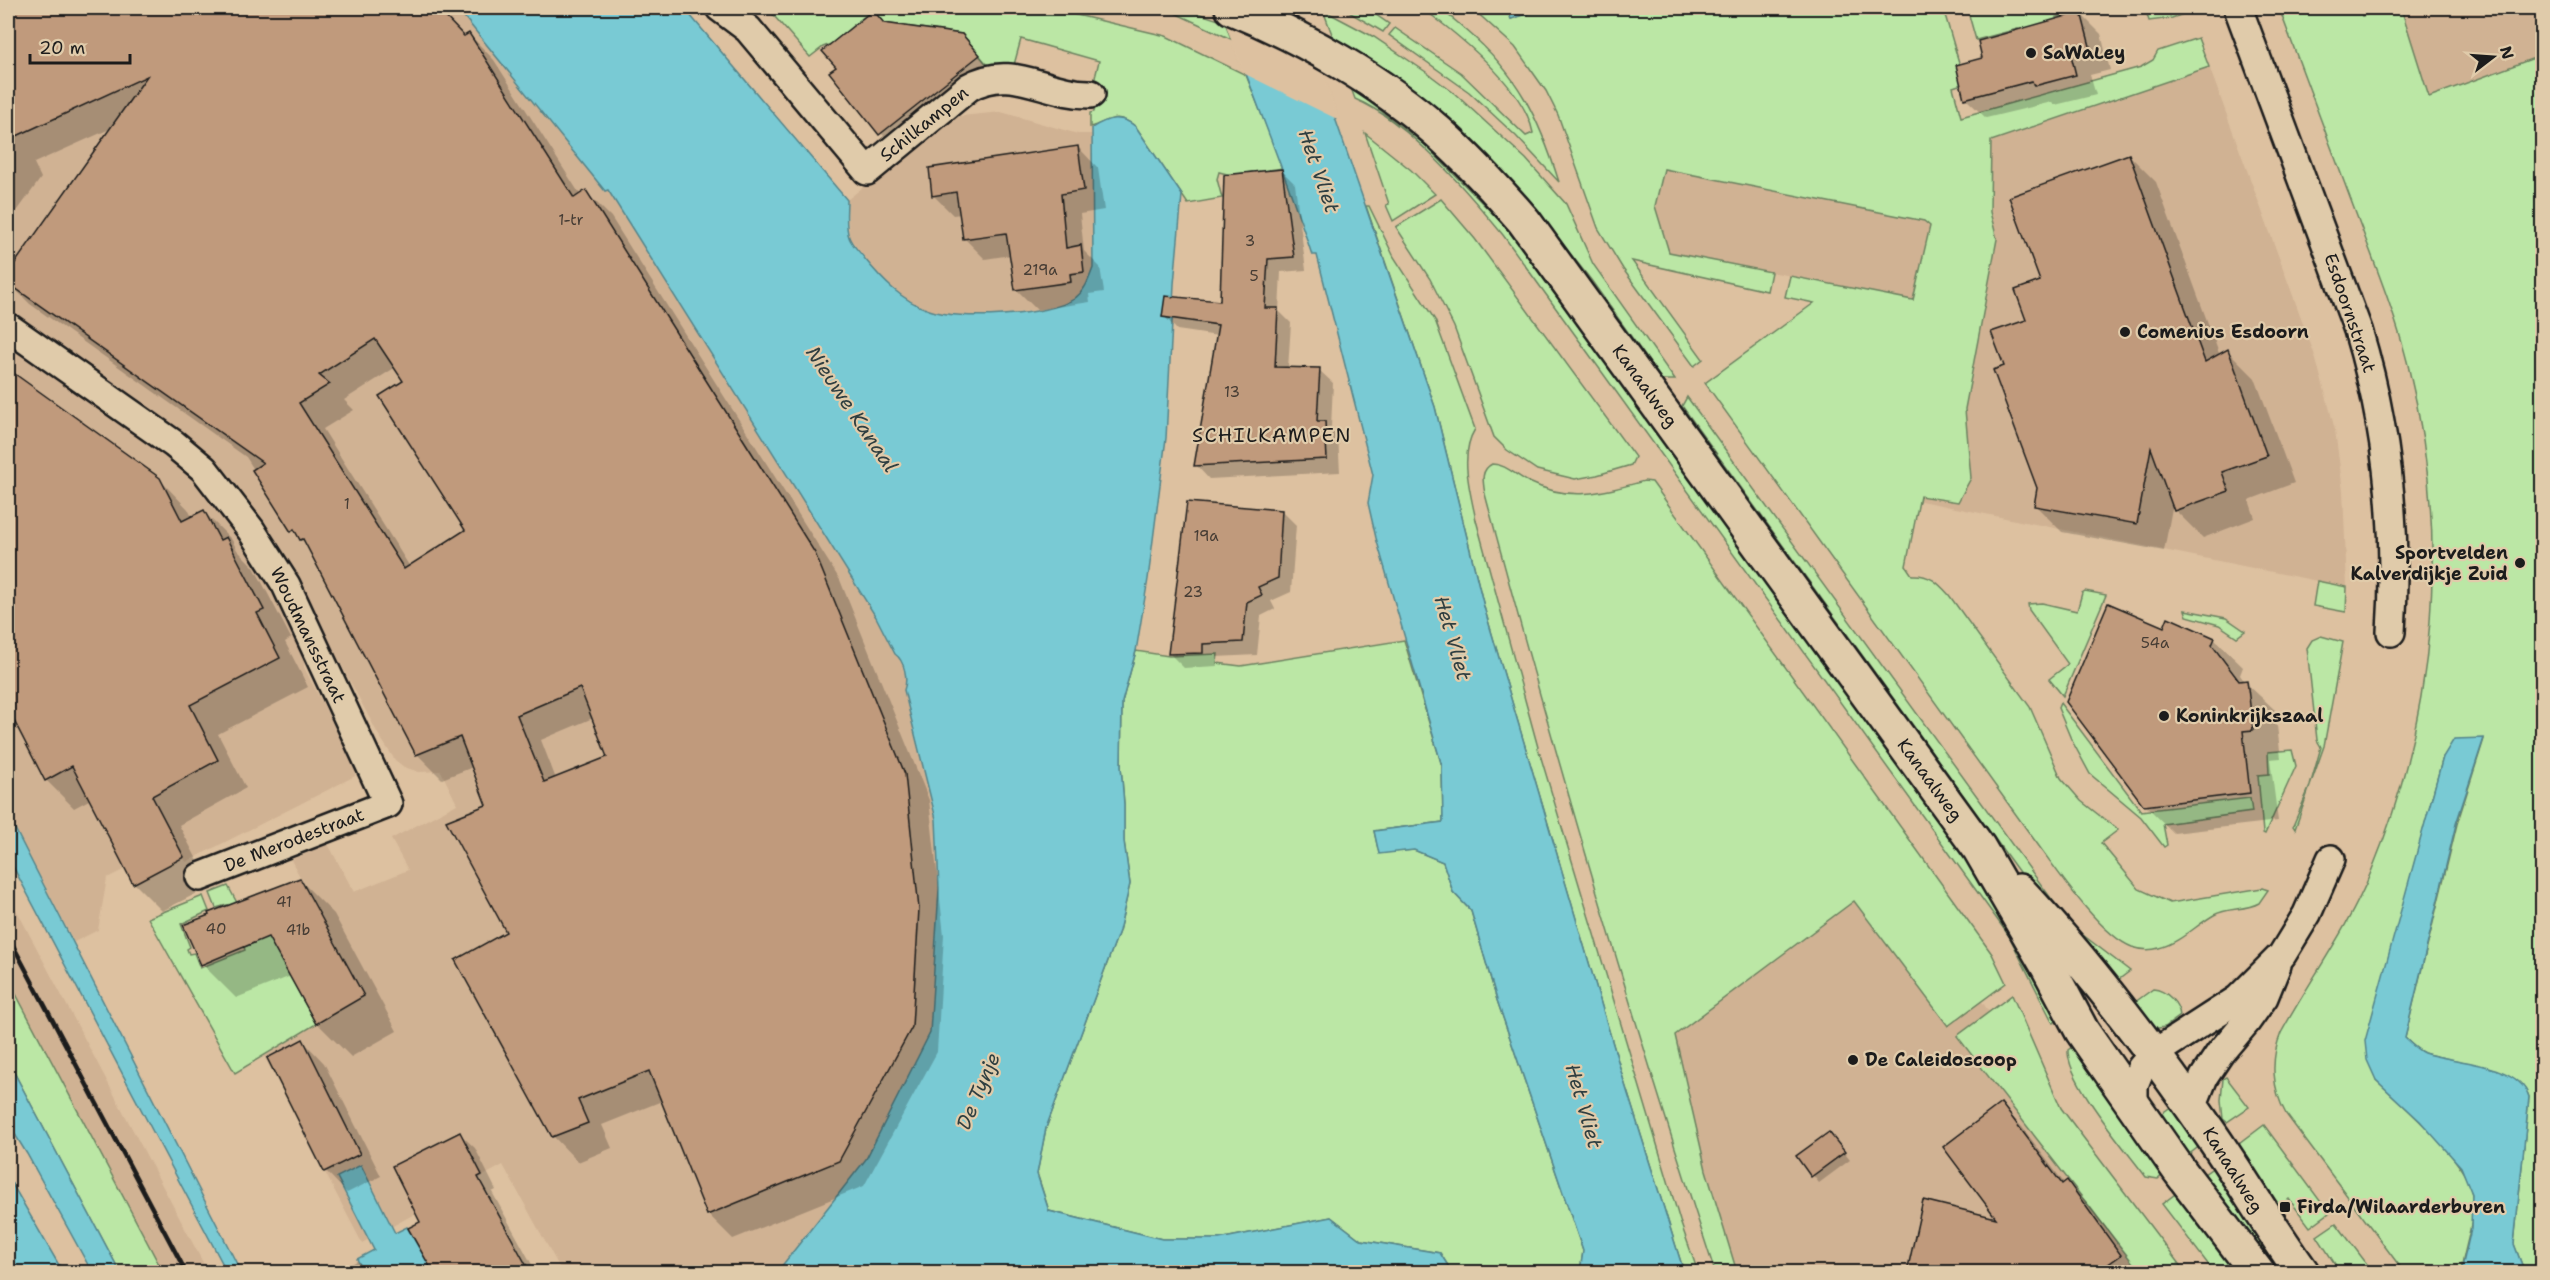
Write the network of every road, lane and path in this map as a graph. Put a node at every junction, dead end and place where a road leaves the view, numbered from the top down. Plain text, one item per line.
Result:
1 (720, 8) edge
2 (1232, 8) edge
3 (2238, 8) edge
4 (1091, 94) dead end
5 (8, 327) edge
6 (2391, 632) dead end
7 (388, 804) joint
8 (1979, 848) junction
9 (2331, 859) dead end
10 (200, 877) dead end
11 (2282, 955) junction
12 (2153, 1054) junction
13 (2134, 1107) junction
14 (2192, 1107) junction
15 (2257, 1272) edge
16 (2302, 1272) edge

1 - 4 street, Schilkampen
2 - 8 main road, Kanaalweg
3 - 6 street, Esdoornstraat
5 - 7 street, Woudmansstraat
7 - 10 street, De Merodestraat
8 - 12 main road, Kanaalweg
8 - 13 main road, Kanaalweg
9 - 11 street
11 - 12 street
11 - 14 street
12 - 13 street
12 - 14 main road, Kanaalweg
13 - 15 main road, Kanaalweg
14 - 16 main road, Kanaalweg

